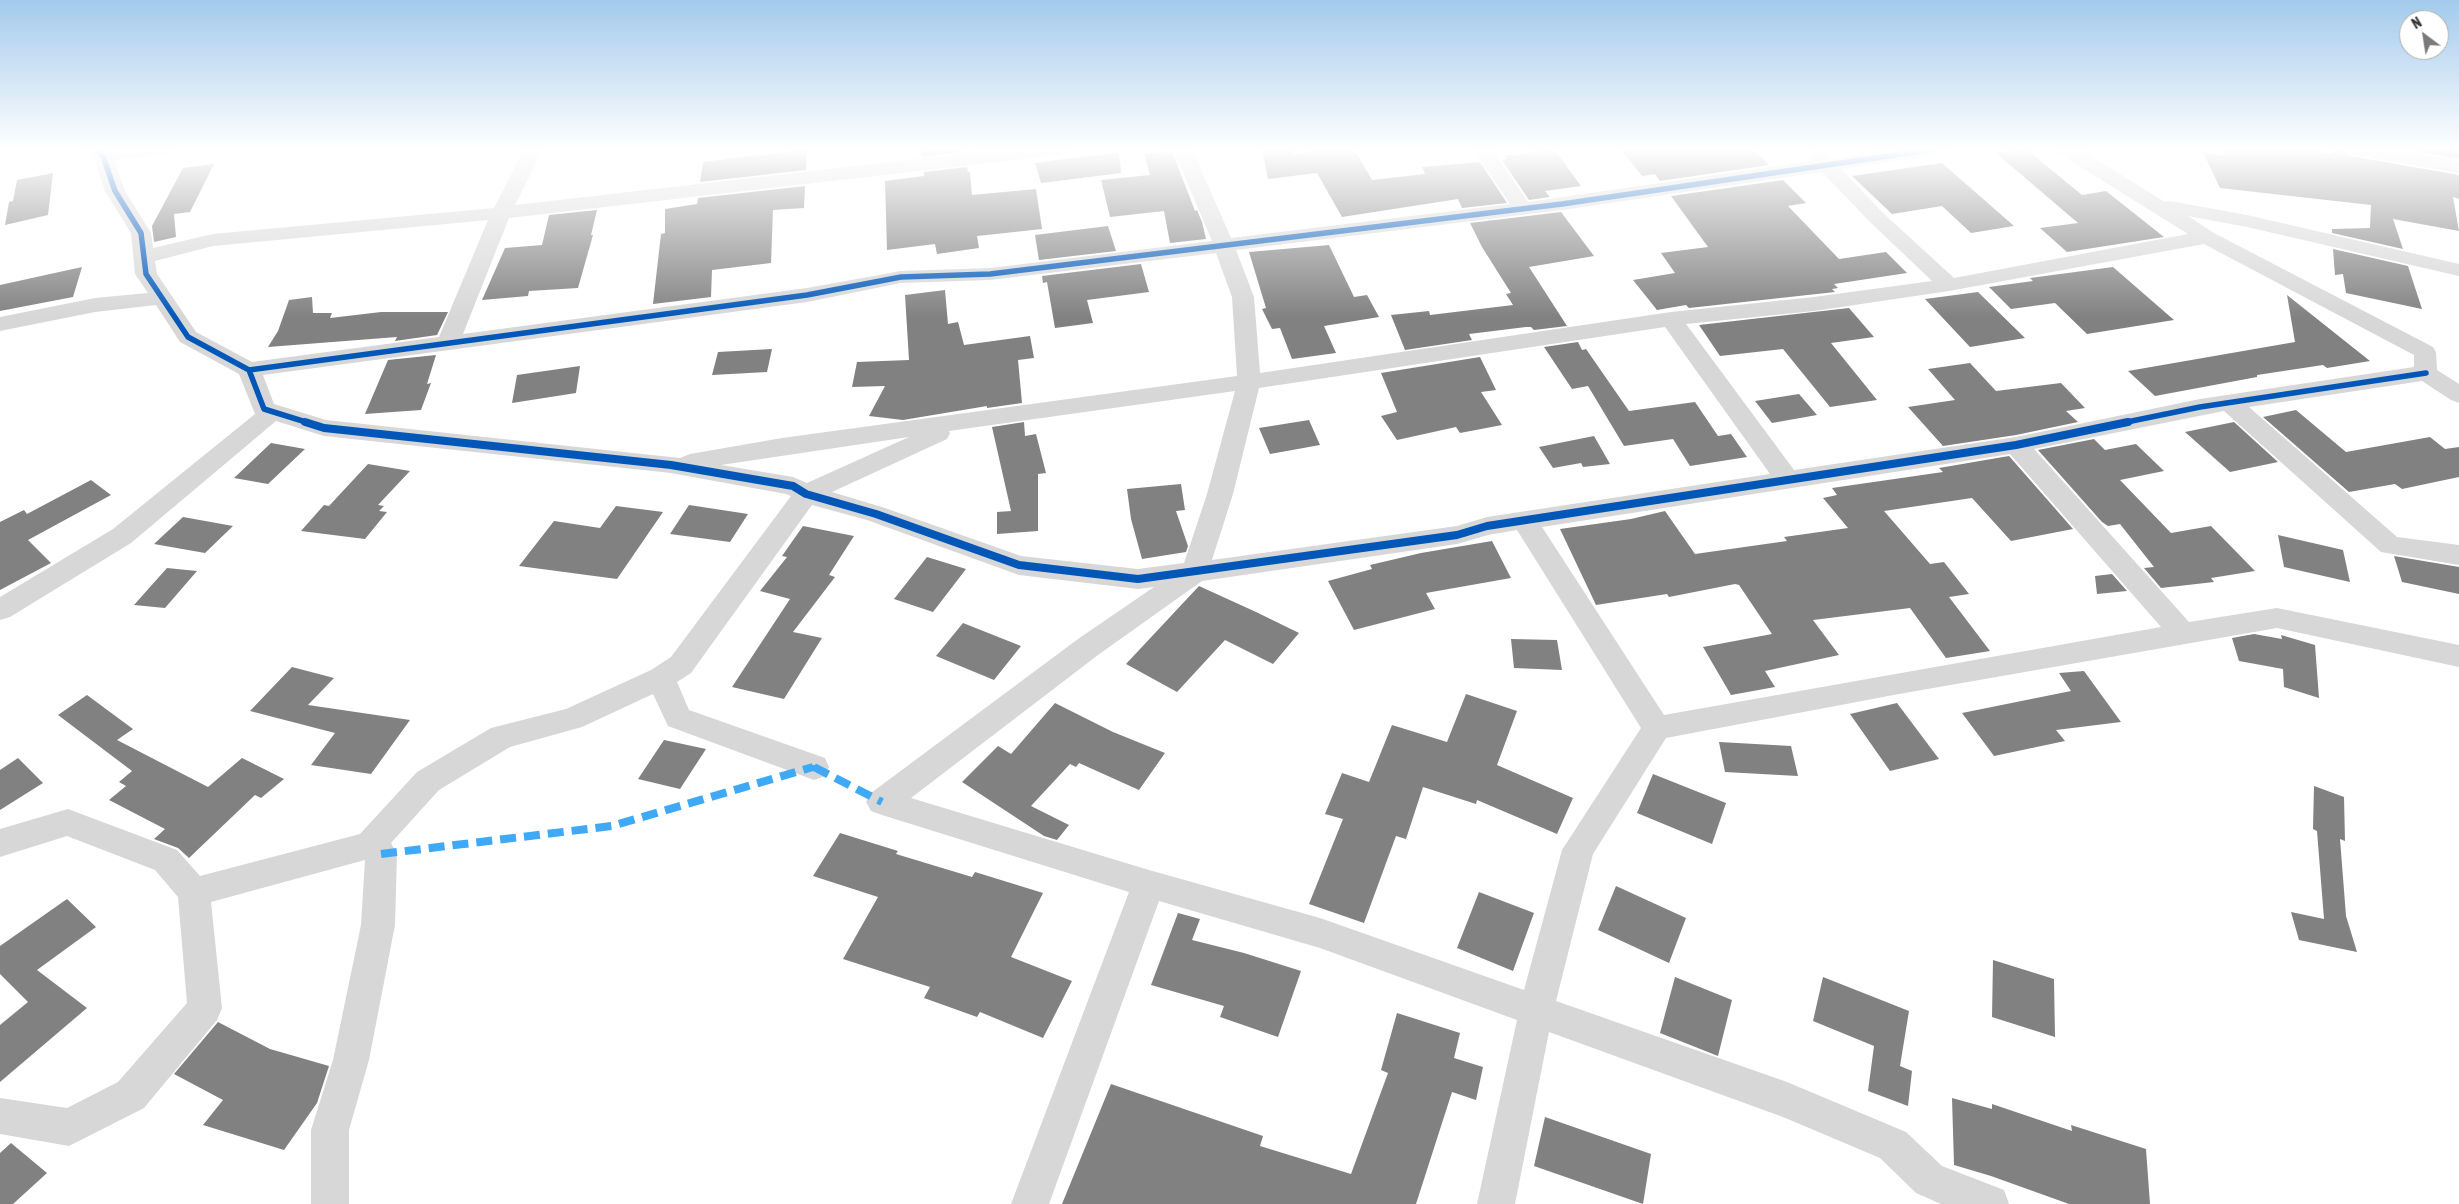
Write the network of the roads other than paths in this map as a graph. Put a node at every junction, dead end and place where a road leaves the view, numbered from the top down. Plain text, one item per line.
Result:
1 (124, 205) edge
2 (505, 205) edge
3 (569, 205) edge
4 (1207, 205) edge
5 (1520, 205) edge
6 (1545, 205) edge
7 (1868, 205) edge
8 (2153, 205) edge
9 (2158, 205) edge
10 (1523, 209) junction
11 (501, 213) junction
12 (2207, 237) junction
13 (1224, 245) junction
14 (144, 257) junction
15 (2459, 270) edge
16 (1948, 285) junction
17 (162, 298) junction
18 (1671, 318) junction
19 (0, 324) edge
20 (448, 343) junction
21 (249, 370) junction
22 (2426, 373) junction
23 (1249, 382) junction
24 (2459, 394) edge
25 (2230, 403) junction
26 (272, 412) junction
27 (964, 421) junction
28 (2016, 445) junction
29 (671, 465) junction
30 (1788, 480) junction
31 (806, 494) junction
32 (1524, 520) junction
33 (2459, 555) edge
34 (1195, 572) junction
35 (0, 610) edge
36 (2183, 634) junction
37 (2459, 656) edge
38 (661, 678) junction
39 (1657, 728) junction
40 (814, 767) dead end
41 (0, 843) edge
42 (370, 845) junction
43 (1149, 884) junction
44 (194, 892) junction
45 (1536, 1011) junction
46 (0, 1116) edge
47 (330, 1204) edge
48 (1030, 1204) edge
49 (1496, 1204) edge
50 (1990, 1204) edge

1 - 14 street
2 - 11 street
3 - 11 street
4 - 13 street
5 - 10 street
6 - 10 street
7 - 16 street
8 - 12 street
9 - 15 street
10 - 13 street
11 - 14 street
11 - 20 street
12 - 16 street
12 - 22 street
13 - 20 street
13 - 23 street
14 - 17 street
16 - 18 street
17 - 19 street
17 - 21 street
18 - 23 street
18 - 30 street
20 - 21 street
21 - 26 street
22 - 24 street
22 - 25 street
23 - 27 street
23 - 34 street
25 - 28 street
25 - 33 street
26 - 29 street
26 - 35 street
27 - 29 street
27 - 31 street
28 - 30 street
28 - 36 street
29 - 31 street
30 - 32 street
31 - 34 street
31 - 38 street
32 - 34 street
32 - 39 street
34 - 43 street
36 - 37 street
36 - 39 street
38 - 40 street
38 - 42 street
39 - 45 street
41 - 44 street
42 - 44 street
42 - 47 street
43 - 45 street
43 - 48 street
44 - 46 street
45 - 49 street
45 - 50 street

